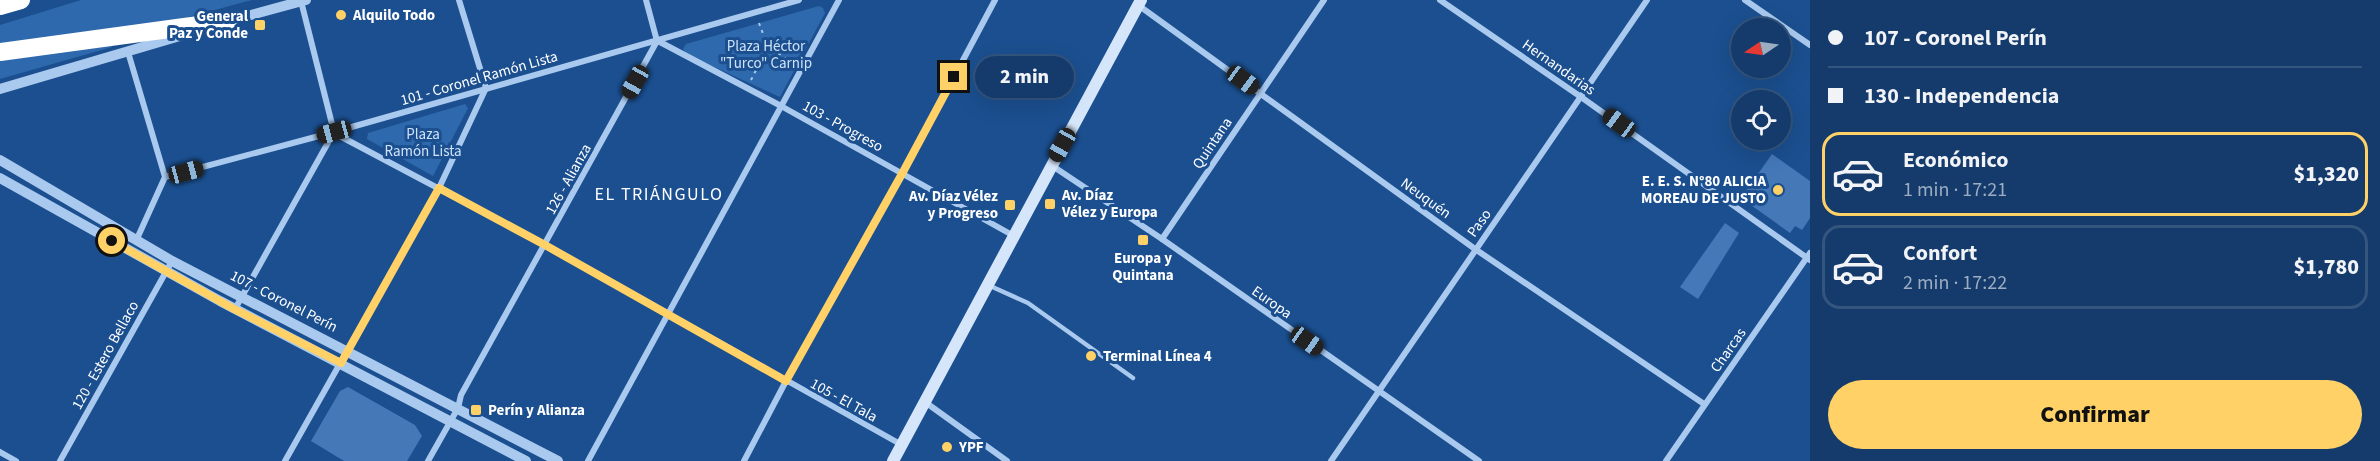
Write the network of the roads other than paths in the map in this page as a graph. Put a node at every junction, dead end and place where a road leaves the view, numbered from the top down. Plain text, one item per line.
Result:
1 (21, 0) edge
2 (303, 0) edge
3 (459, 0) edge
4 (646, 0) edge
5 (799, 0) edge
6 (839, 0) edge
7 (995, 0) edge
8 (1324, 0) edge
9 (1440, 0) edge
10 (1647, 0) edge
11 (1745, 0) edge
12 (1139, 3) edge
13 (0, 6) edge
14 (228, 21) junction
15 (657, 41) junction
16 (1810, 45) edge
17 (0, 52) edge
18 (128, 52) junction
19 (486, 88) junction
20 (0, 89) edge
21 (1260, 93) junction
22 (1581, 97) junction
23 (782, 106) junction
24 (334, 132) junction
25 (0, 160) edge
26 (1051, 165) junction
27 (903, 172) junction
28 (165, 177) junction
29 (0, 178) edge
30 (439, 188) junction
31 (1014, 236) junction
32 (1162, 239) junction
33 (136, 240) junction
34 (545, 245) junction
35 (1475, 249) junction
36 (131, 252) junction
37 (1809, 257) edge
38 (169, 266) junction
39 (988, 285) junction
40 (241, 297) junction
41 (234, 309) junction
42 (669, 315) junction
43 (349, 350) junction
44 (341, 363) junction
45 (1133, 378) dead end
46 (786, 381) junction
47 (1380, 392) junction
48 (925, 402) junction
49 (1704, 404) junction
50 (458, 408) junction
51 (451, 421) junction
52 (902, 445) junction
53 (0, 452) edge
54 (16, 461) edge
55 (60, 461) edge
56 (285, 461) edge
57 (428, 461) edge
58 (526, 461) edge
59 (558, 461) edge
60 (588, 461) edge
61 (744, 461) edge
62 (893, 461) edge
63 (1006, 461) edge
64 (1331, 461) edge
65 (1479, 461) edge
66 (1666, 461) edge

1 - 13 highway
2 - 14 street
2 - 24 street
3 - 19 street
4 - 15 street
5 - 15 street, 101 - Coronel Ramón Lista
6 - 23 street
7 - 27 street
8 - 21 street, Quintana
9 - 22 street, Hernandarias
10 - 22 street, Paso
11 - 16 street
12 - 21 street, Neuquén
12 - 26 main road
14 - 17 highway
14 - 18 street
15 - 19 street, 101 - Coronel Ramón Lista
15 - 23 street, 103 - Progreso
15 - 34 street, 126 - Alianza
18 - 20 street
18 - 28 street
19 - 24 street, 101 - Coronel Ramón Lista
19 - 30 street
21 - 32 street, Quintana
21 - 35 street, Neuquén
22 - 35 street, Paso
22 - 37 street, Hernandarias
23 - 27 street, 103 - Progreso
23 - 42 street
24 - 28 street, 101 - Coronel Ramón Lista
24 - 30 street, 105 - El Tala
24 - 40 street
25 - 33 street, 107 - Coronel Perín
26 - 31 main road
26 - 32 street, Europa
27 - 31 street, 103 - Progreso
27 - 46 street
28 - 33 street
29 - 36 street, 107 - Coronel Perín
30 - 34 street, 105 - El Tala
30 - 43 street
31 - 39 main road
32 - 47 street, Europa
33 - 36 street
33 - 38 street, 107 - Coronel Perín
34 - 42 street, 105 - El Tala
34 - 50 street, 126 - Alianza
35 - 47 street, Paso
35 - 49 street, Neuquén
36 - 38 street, 107 - Coronel Perín
37 - 49 street, Charcas
38 - 40 street, 107 - Coronel Perín
38 - 41 street, 107 - Coronel Perín
38 - 55 street, 120 - Estero Bellaco
39 - 45 lane
39 - 48 main road
40 - 41 street
40 - 43 street, 107 - Coronel Perín
41 - 44 street, 107 - Coronel Perín
42 - 46 street, 105 - El Tala
42 - 60 street
43 - 44 street
43 - 50 street, 107 - Coronel Perín
44 - 51 street, 107 - Coronel Perín
44 - 56 street
46 - 52 street, 105 - El Tala
46 - 61 street
47 - 64 street, Paso
47 - 65 street, Europa
48 - 52 main road
48 - 63 street
49 - 66 street, Charcas
50 - 51 street, 126 - Alianza
50 - 59 street, 107 - Coronel Perín
51 - 57 street, 126 - Alianza
51 - 58 street, 107 - Coronel Perín
52 - 62 main road
53 - 54 street

